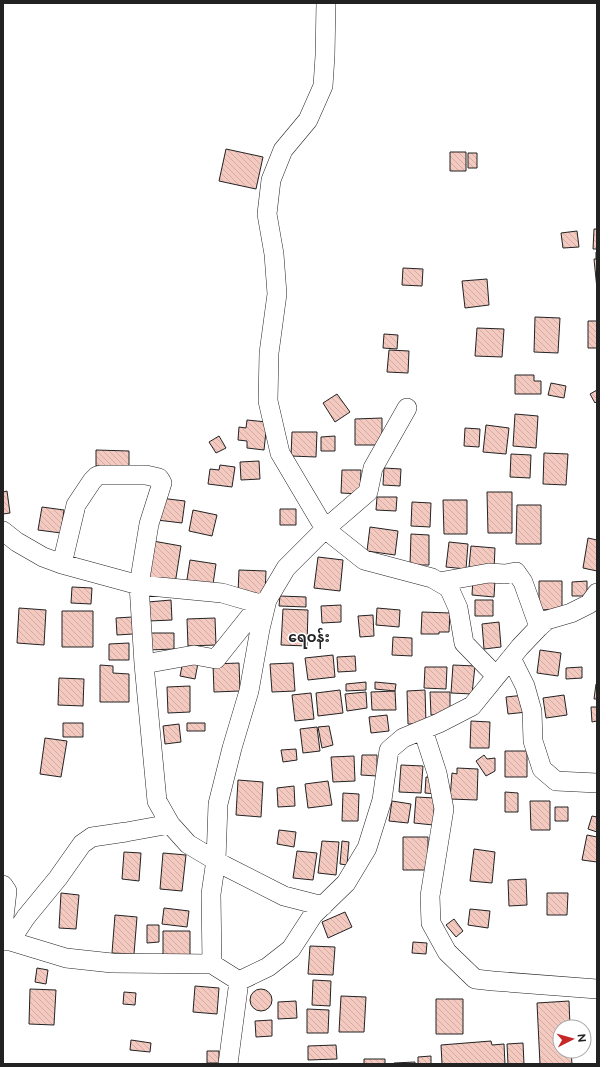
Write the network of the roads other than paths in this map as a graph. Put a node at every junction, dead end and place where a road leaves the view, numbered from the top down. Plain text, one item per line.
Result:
1 (326, 3) edge
2 (407, 408) dead end
3 (326, 530) junction
4 (4, 535) edge
5 (62, 564) junction
6 (439, 582) junction
7 (139, 585) junction
8 (597, 593) edge
9 (263, 602) junction
10 (539, 627) junction
11 (511, 658) junction
12 (144, 664) junction
13 (496, 676) junction
14 (423, 730) junction
15 (597, 783) edge
16 (170, 824) junction
17 (216, 860) junction
18 (3, 885) edge
19 (323, 906) junction
20 (5, 936) edge
21 (212, 964) junction
22 (239, 981) junction
23 (597, 989) edge
24 (228, 1064) edge

1 - 3 street
2 - 3 street
3 - 6 street
3 - 9 street
4 - 5 street
5 - 7 street
5 - 7 street
6 - 10 street
6 - 13 street
7 - 9 street
7 - 12 street
8 - 10 street
9 - 12 street
9 - 17 street
10 - 11 street
11 - 13 street
11 - 15 street
12 - 16 street
13 - 14 street
14 - 19 street
14 - 23 street
16 - 17 street
16 - 20 street
17 - 19 street
17 - 21 street
18 - 20 street
19 - 22 street
20 - 21 street
21 - 22 street
22 - 24 street

